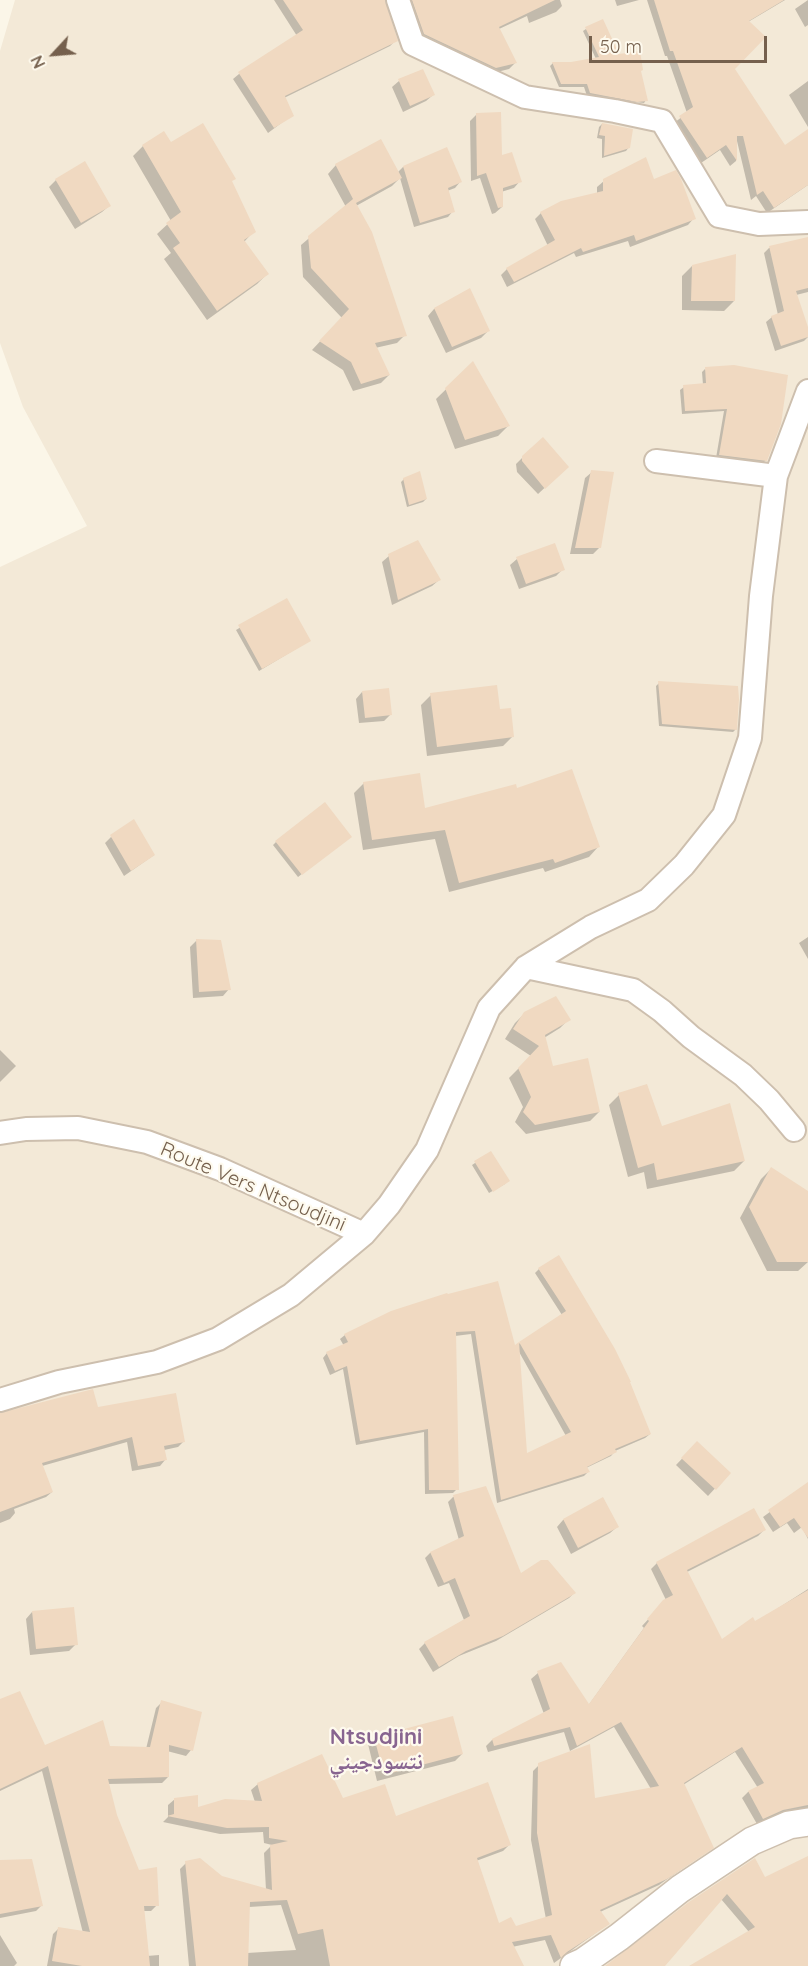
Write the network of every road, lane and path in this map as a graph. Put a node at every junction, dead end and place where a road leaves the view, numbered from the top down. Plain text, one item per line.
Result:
1 (398, 0) edge
2 (808, 222) edge
3 (808, 391) edge
4 (656, 461) dead end
5 (776, 476) junction
6 (526, 967) junction
7 (794, 1130) dead end
8 (0, 1133) edge
9 (364, 1234) junction
10 (0, 1400) edge
11 (808, 1822) edge
12 (574, 1966) edge

1 - 2 street
3 - 5 street
4 - 5 street
5 - 6 street
6 - 7 street
6 - 9 street
8 - 9 street, Route Vers Ntsoudjini
9 - 10 street
11 - 12 street

